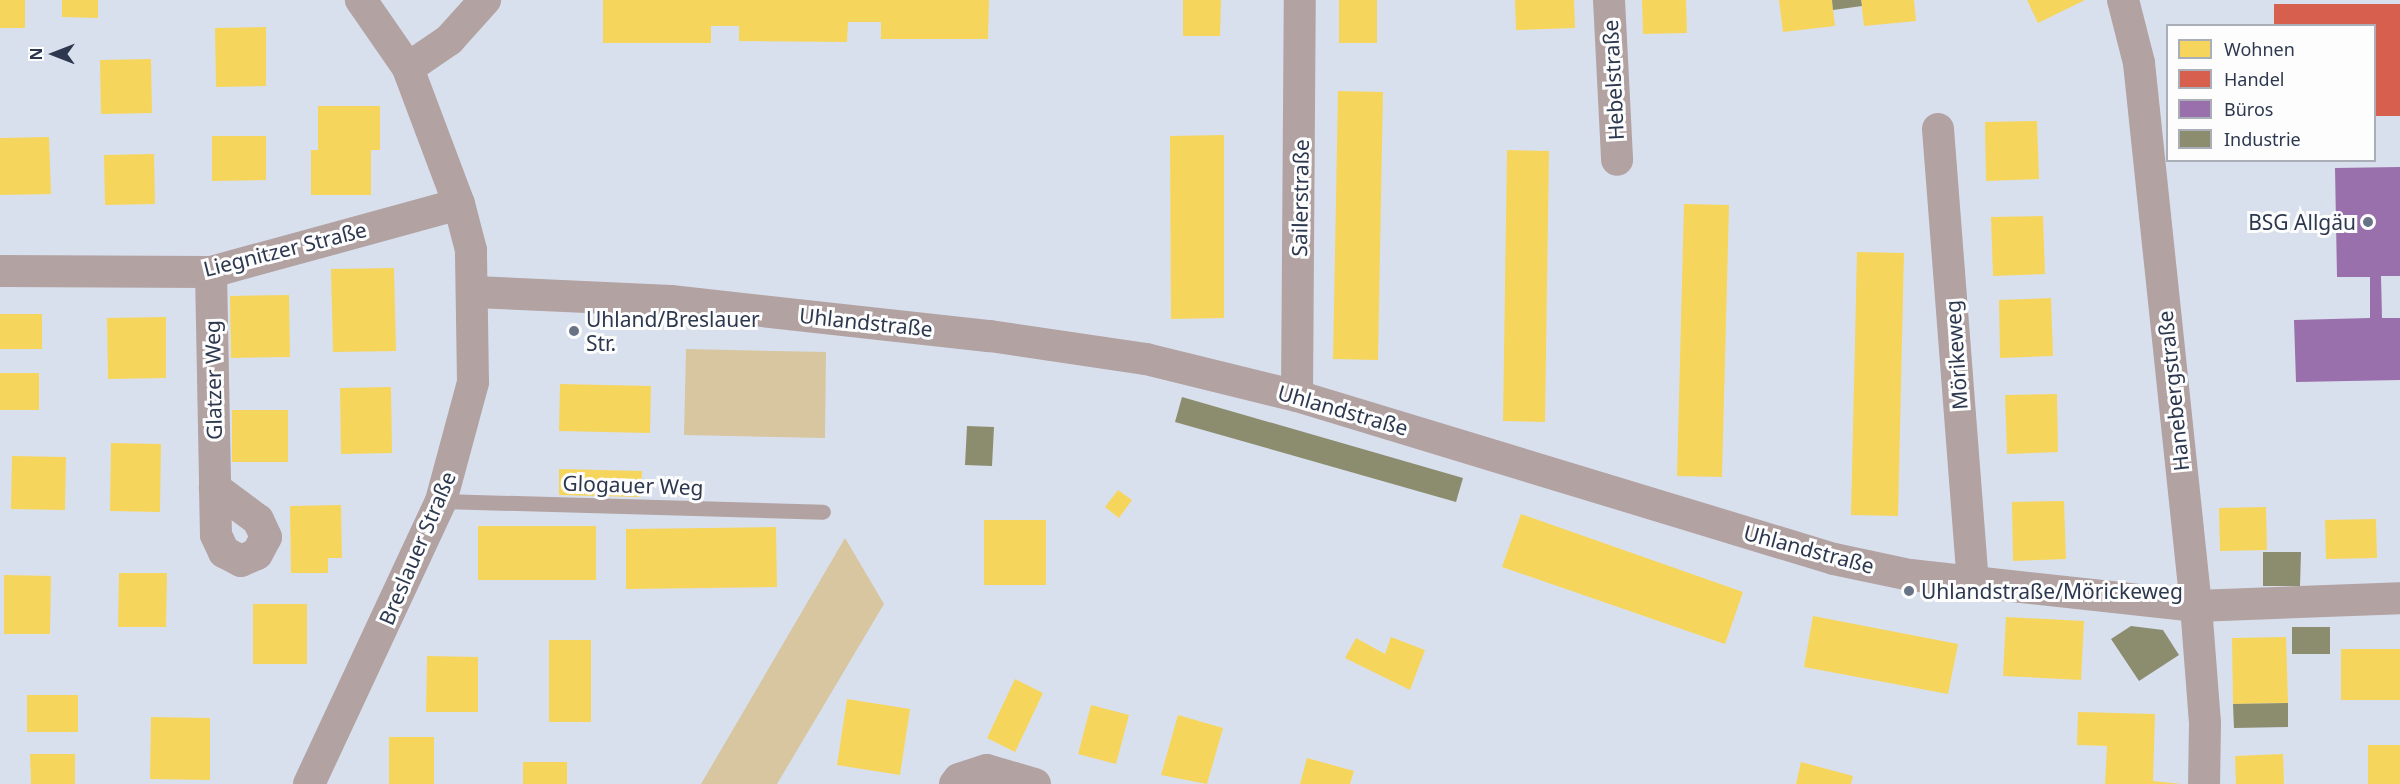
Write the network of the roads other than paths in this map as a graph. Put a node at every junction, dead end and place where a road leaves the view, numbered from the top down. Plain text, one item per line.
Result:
1 (361, 0) edge
2 (485, 0) edge
3 (1300, 0) edge
4 (1609, 0) edge
5 (2123, 0) edge
6 (408, 68) junction
7 (1938, 129) dead end
8 (1617, 160) dead end
9 (459, 204) junction
10 (0, 271) edge
11 (211, 272) junction
12 (475, 292) junction
13 (1297, 396) junction
14 (214, 488) dead end
15 (441, 501) junction
16 (823, 512) dead end
17 (1973, 581) junction
18 (2400, 598) edge
19 (2196, 606) junction
20 (309, 784) edge
21 (955, 784) edge
22 (1035, 784) edge
23 (2204, 784) edge

1 - 6 street, Breslauer Straße
2 - 6 street
3 - 13 street, Sailerstraße
4 - 8 street, Hebelstraße
5 - 19 street, Hanebergstraße
6 - 9 street, Breslauer Straße
7 - 17 street, Mörikeweg
9 - 11 street, Liegnitzer Straße
9 - 12 street, Breslauer Straße
10 - 11 street, Liegnitzer Straße
11 - 14 street, Glatzer Weg
12 - 13 street, Uhlandstraße
12 - 15 street, Breslauer Straße
13 - 17 street, Uhlandstraße
15 - 16 lane, Glogauer Weg
15 - 20 street, Breslauer Straße
17 - 19 street, Uhlandstraße
18 - 19 street, Uhlandstraße
19 - 23 street, Hanebergstraße
21 - 22 street

